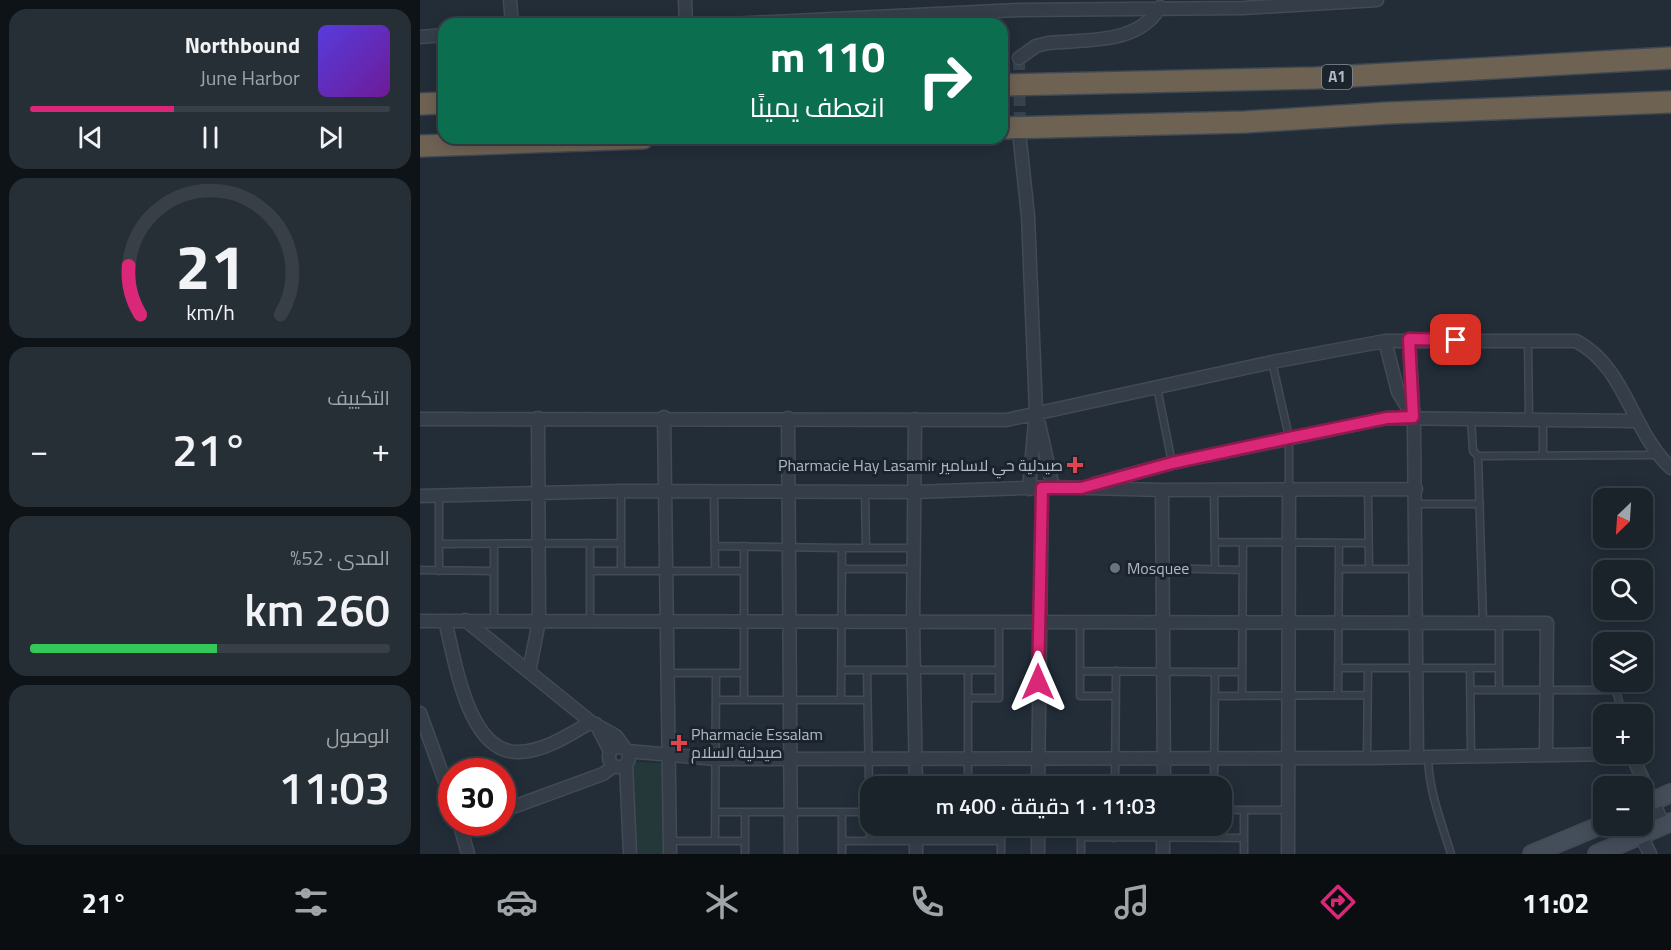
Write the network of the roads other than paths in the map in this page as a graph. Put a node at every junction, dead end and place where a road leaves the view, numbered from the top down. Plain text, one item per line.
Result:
1 (510, 0) edge
2 (685, 0) edge
3 (1377, 0) edge
4 (1195, 4) edge
5 (1243, 4) edge
6 (1018, 5) edge
7 (1160, 7) junction
8 (512, 18) edge
9 (686, 18) edge
10 (821, 18) edge
11 (438, 36) edge
12 (420, 37) edge
13 (1019, 58) dead end
14 (1671, 58) edge
15 (1008, 86) edge
16 (1671, 102) edge
17 (438, 103) edge
18 (420, 104) edge
19 (1008, 128) edge
20 (1020, 141) tunnel mouth
21 (476, 144) edge
22 (420, 146) edge
23 (1409, 339) junction
24 (1385, 341) junction
25 (1528, 341) junction
26 (1272, 362) junction
27 (1156, 386) junction
28 (1036, 411) junction
29 (664, 417) junction
30 (788, 417) junction
31 (1413, 417) junction
32 (538, 418) junction
33 (915, 418) junction
34 (1470, 418) junction
35 (420, 419) edge
36 (1529, 419) junction
37 (1543, 419) junction
38 (1638, 421) junction
39 (1289, 438) junction
40 (1543, 455) junction
41 (1659, 455) junction
42 (1478, 456) junction
43 (1172, 463) junction
44 (1671, 468) edge
45 (1041, 488) junction
46 (1081, 488) junction
47 (1368, 489) junction
48 (1416, 489) junction
49 (1162, 490) junction
50 (1214, 490) junction
51 (1289, 490) junction
52 (621, 491) junction
53 (665, 491) junction
54 (714, 491) junction
55 (787, 491) junction
56 (866, 491) junction
57 (914, 492) junction
58 (538, 493) junction
59 (420, 496) edge
60 (439, 496) junction
61 (1416, 504) junction
62 (1480, 504) junction
63 (1215, 542) junction
64 (590, 543) junction
65 (621, 543) junction
66 (1242, 543) junction
67 (1288, 543) junction
68 (1339, 543) junction
69 (1368, 543) junction
70 (439, 544) junction
71 (494, 544) junction
72 (538, 544) junction
73 (716, 546) junction
74 (744, 546) junction
75 (789, 547) junction
76 (842, 548) junction
77 (866, 548) junction
78 (914, 548) junction
79 (1162, 568) junction
80 (842, 569) junction
81 (913, 569) junction
82 (1215, 569) junction
83 (1339, 569) junction
84 (1369, 569) junction
85 (1416, 569) junction
86 (420, 570) edge
87 (1242, 570) junction
88 (440, 571) junction
89 (494, 571) junction
90 (590, 571) junction
91 (621, 571) junction
92 (667, 571) junction
93 (715, 571) junction
94 (744, 571) junction
95 (465, 620) junction
96 (420, 621) edge
97 (445, 621) junction
98 (494, 621) junction
99 (539, 621) junction
100 (1080, 621) junction
101 (1163, 621) junction
102 (1288, 621) junction
103 (1339, 621) junction
104 (1416, 621) junction
105 (590, 622) junction
106 (668, 622) junction
107 (790, 622) junction
108 (841, 622) junction
109 (913, 622) junction
110 (999, 622) junction
111 (1038, 622) junction
112 (1242, 622) junction
113 (1483, 622) junction
114 (1499, 622) junction
115 (745, 623) junction
116 (1338, 668) junction
117 (1368, 668) junction
118 (1416, 668) junction
119 (1470, 668) junction
120 (1499, 668) junction
121 (841, 670) junction
122 (867, 670) junction
123 (914, 670) junction
124 (968, 670) junction
125 (999, 670) junction
126 (1080, 671) junction
127 (1116, 671) junction
128 (1163, 671) junction
129 (529, 672) junction
130 (1215, 672) junction
131 (1242, 672) junction
132 (669, 673) junction
133 (744, 673) junction
134 (716, 674) junction
135 (1470, 690) junction
136 (1499, 690) junction
137 (1546, 690) junction
138 (1338, 695) junction
139 (1367, 695) junction
140 (1116, 696) junction
141 (1215, 696) junction
142 (1242, 696) junction
143 (1288, 696) junction
144 (968, 698) junction
145 (716, 700) junction
146 (744, 700) junction
147 (790, 700) junction
148 (841, 700) junction
149 (867, 700) junction
150 (1620, 704) edge
151 (420, 712) edge
152 (593, 723) junction
153 (1593, 753) edge
154 (1546, 754) junction
155 (1470, 755) junction
156 (668, 757) junction
157 (1039, 757) junction
158 (1115, 757) junction
159 (1164, 757) junction
160 (1215, 757) junction
161 (1288, 757) junction
162 (1422, 757) junction
163 (868, 758) junction
164 (915, 758) junction
165 (969, 758) junction
166 (1367, 758) junction
167 (623, 759) junction
168 (716, 759) junction
169 (790, 759) junction
170 (438, 762) edge
171 (869, 776) edge
172 (916, 776) edge
173 (968, 776) edge
174 (1038, 776) edge
175 (1114, 776) edge
176 (1164, 776) edge
177 (1214, 776) edge
178 (1671, 793) edge
179 (1653, 802) edge
180 (516, 806) edge
181 (1653, 809) edge
182 (1232, 810) edge
183 (1244, 810) junction
184 (1288, 810) junction
185 (715, 812) junction
186 (745, 812) junction
187 (790, 812) junction
188 (842, 812) junction
189 (860, 812) edge
190 (1667, 824) edge
191 (1593, 829) edge
192 (466, 836) edge
193 (870, 836) edge
194 (967, 836) edge
195 (1001, 836) edge
196 (1038, 836) edge
197 (1128, 836) edge
198 (1163, 836) edge
199 (1199, 836) edge
200 (1630, 836) edge
201 (1641, 836) edge
202 (1081, 837) joint
203 (1114, 838) joint
204 (1214, 838) joint
205 (1244, 838) junction
206 (715, 841) junction
207 (745, 841) junction
208 (842, 841) junction
209 (870, 841) junction
210 (967, 841) junction
211 (1001, 841) junction
212 (670, 848) edge
213 (916, 848) edge
214 (468, 854) edge
215 (630, 854) edge
216 (745, 854) edge
217 (791, 854) edge
218 (842, 854) edge
219 (1001, 854) edge
220 (1038, 854) edge
221 (1081, 854) edge
222 (1163, 854) edge
223 (1244, 854) edge
224 (1288, 854) edge
225 (1451, 854) edge
226 (1532, 854) edge
227 (1597, 854) edge
228 (1650, 854) edge

1 - 8 street
2 - 9 street
3 - 5 street
4 - 5 street
4 - 7 street
6 - 7 street
6 - 10 street
7 - 13 street
11 - 12 street
14 - 15 highway, A1
16 - 19 highway
17 - 18 highway
20 - 28 street
21 - 22 highway
23 - 24 street
23 - 25 street
23 - 31 street
24 - 26 street
24 - 31 street
25 - 36 lane
25 - 38 street
26 - 27 street
26 - 39 lane
27 - 28 street
27 - 43 lane
28 - 33 street
28 - 45 street
28 - 45 street
29 - 30 street
29 - 32 street
29 - 53 street
30 - 33 street
30 - 55 street
31 - 34 street
31 - 39 street
31 - 48 street
32 - 35 street
32 - 58 street
33 - 57 street
34 - 36 street
34 - 42 lane
36 - 37 street
37 - 38 street
37 - 40 lane
38 - 41 street
39 - 43 street
39 - 51 lane
40 - 41 lane
40 - 42 lane
41 - 44 street
42 - 62 lane
43 - 46 street
45 - 46 street
45 - 57 street
45 - 111 street
46 - 49 street
47 - 48 street
47 - 51 street
47 - 69 lane
48 - 61 street
49 - 50 street
49 - 79 street
50 - 51 street
50 - 63 lane
51 - 67 street
52 - 53 street
52 - 58 street
52 - 65 lane
53 - 54 street
53 - 92 street
54 - 55 street
54 - 73 lane
55 - 56 street
55 - 75 street
56 - 57 street
56 - 77 lane
57 - 78 street
58 - 60 street
58 - 72 street
59 - 60 street
60 - 70 lane
61 - 62 lane
61 - 85 street
62 - 113 lane
63 - 66 lane
63 - 82 lane
64 - 65 lane
64 - 72 lane
64 - 90 lane
65 - 91 lane
66 - 67 lane
66 - 87 lane
67 - 68 lane
67 - 102 street
68 - 69 lane
68 - 83 lane
69 - 84 lane
70 - 71 lane
70 - 88 lane
71 - 72 lane
71 - 89 lane
72 - 99 street
73 - 74 lane
73 - 93 lane
74 - 75 lane
74 - 94 lane
75 - 76 lane
75 - 107 street
76 - 77 lane
76 - 80 lane
77 - 78 lane
78 - 81 street
79 - 82 lane
79 - 101 street
80 - 81 lane
80 - 108 lane
81 - 109 street
82 - 87 lane
83 - 84 lane
83 - 103 lane
84 - 85 lane
85 - 104 street
86 - 88 lane
87 - 112 lane
88 - 89 lane
89 - 98 lane
90 - 91 lane
90 - 105 lane
91 - 92 lane
92 - 93 lane
92 - 106 street
93 - 94 lane
94 - 115 lane
95 - 97 street
95 - 98 street
95 - 129 street
96 - 97 street
97 - 152 street
98 - 99 street
99 - 105 street
99 - 129 street
100 - 101 street
100 - 111 street
100 - 126 lane
101 - 112 street
101 - 128 street
102 - 103 street
102 - 112 street
102 - 143 street
103 - 104 street
103 - 116 lane
104 - 113 street
104 - 118 street
105 - 106 street
106 - 115 street
106 - 132 street
107 - 108 street
107 - 115 street
107 - 147 street
108 - 109 street
108 - 121 lane
109 - 110 street
109 - 123 street
110 - 111 street
110 - 125 lane
111 - 157 street
112 - 131 lane
113 - 114 street
114 - 120 lane
114 - 137 street
115 - 133 lane
116 - 117 lane
116 - 138 lane
117 - 118 lane
117 - 139 lane
118 - 119 lane
118 - 162 street
119 - 120 lane
119 - 135 lane
120 - 136 lane
121 - 122 lane
121 - 148 lane
122 - 123 lane
122 - 149 lane
123 - 124 lane
123 - 164 street
124 - 125 lane
124 - 144 lane
125 - 144 lane
126 - 127 lane
126 - 140 lane
127 - 128 lane
127 - 140 lane
128 - 130 lane
128 - 159 street
129 - 152 street
130 - 131 lane
130 - 141 lane
131 - 142 lane
132 - 134 lane
132 - 156 street
133 - 134 lane
133 - 146 lane
134 - 145 lane
135 - 136 lane
135 - 155 lane
136 - 137 lane
137 - 150 lane
137 - 154 street
138 - 139 lane
138 - 143 lane
139 - 166 lane
140 - 158 lane
141 - 142 lane
141 - 160 lane
142 - 143 lane
143 - 161 street
144 - 165 lane
145 - 146 lane
145 - 168 lane
146 - 147 lane
147 - 148 lane
147 - 169 street
148 - 149 lane
149 - 163 lane
151 - 170 street
152 - 167 street
152 - 167 street
153 - 154 street
154 - 155 street
155 - 162 street
156 - 167 street
156 - 168 street
156 - 212 street
157 - 158 street
157 - 165 street
157 - 174 street
158 - 159 street
158 - 175 lane
159 - 160 street
159 - 176 street
160 - 161 street
160 - 177 lane
161 - 166 street
161 - 184 street
162 - 166 street
162 - 225 lane
163 - 164 street
163 - 169 street
163 - 171 lane
164 - 165 street
164 - 172 street
165 - 173 lane
167 - 180 street
167 - 215 street
168 - 169 street
168 - 185 lane
169 - 187 street
178 - 179 main road
181 - 190 street
182 - 183 lane
183 - 184 lane
183 - 205 lane
184 - 224 street
185 - 186 lane
185 - 206 lane
186 - 187 lane
186 - 207 lane
187 - 188 lane
187 - 217 street
188 - 189 lane
188 - 208 lane
191 - 226 main road
192 - 214 street
193 - 209 lane
194 - 210 lane
195 - 211 lane
196 - 220 street
197 - 203 lane
198 - 222 street
199 - 204 lane
200 - 227 main road
201 - 228 street
202 - 203 lane
202 - 221 lane
204 - 205 lane
205 - 223 lane
206 - 207 lane
206 - 212 lane
207 - 216 lane
208 - 209 lane
208 - 218 lane
209 - 213 lane
210 - 211 lane
210 - 213 lane
211 - 219 lane

